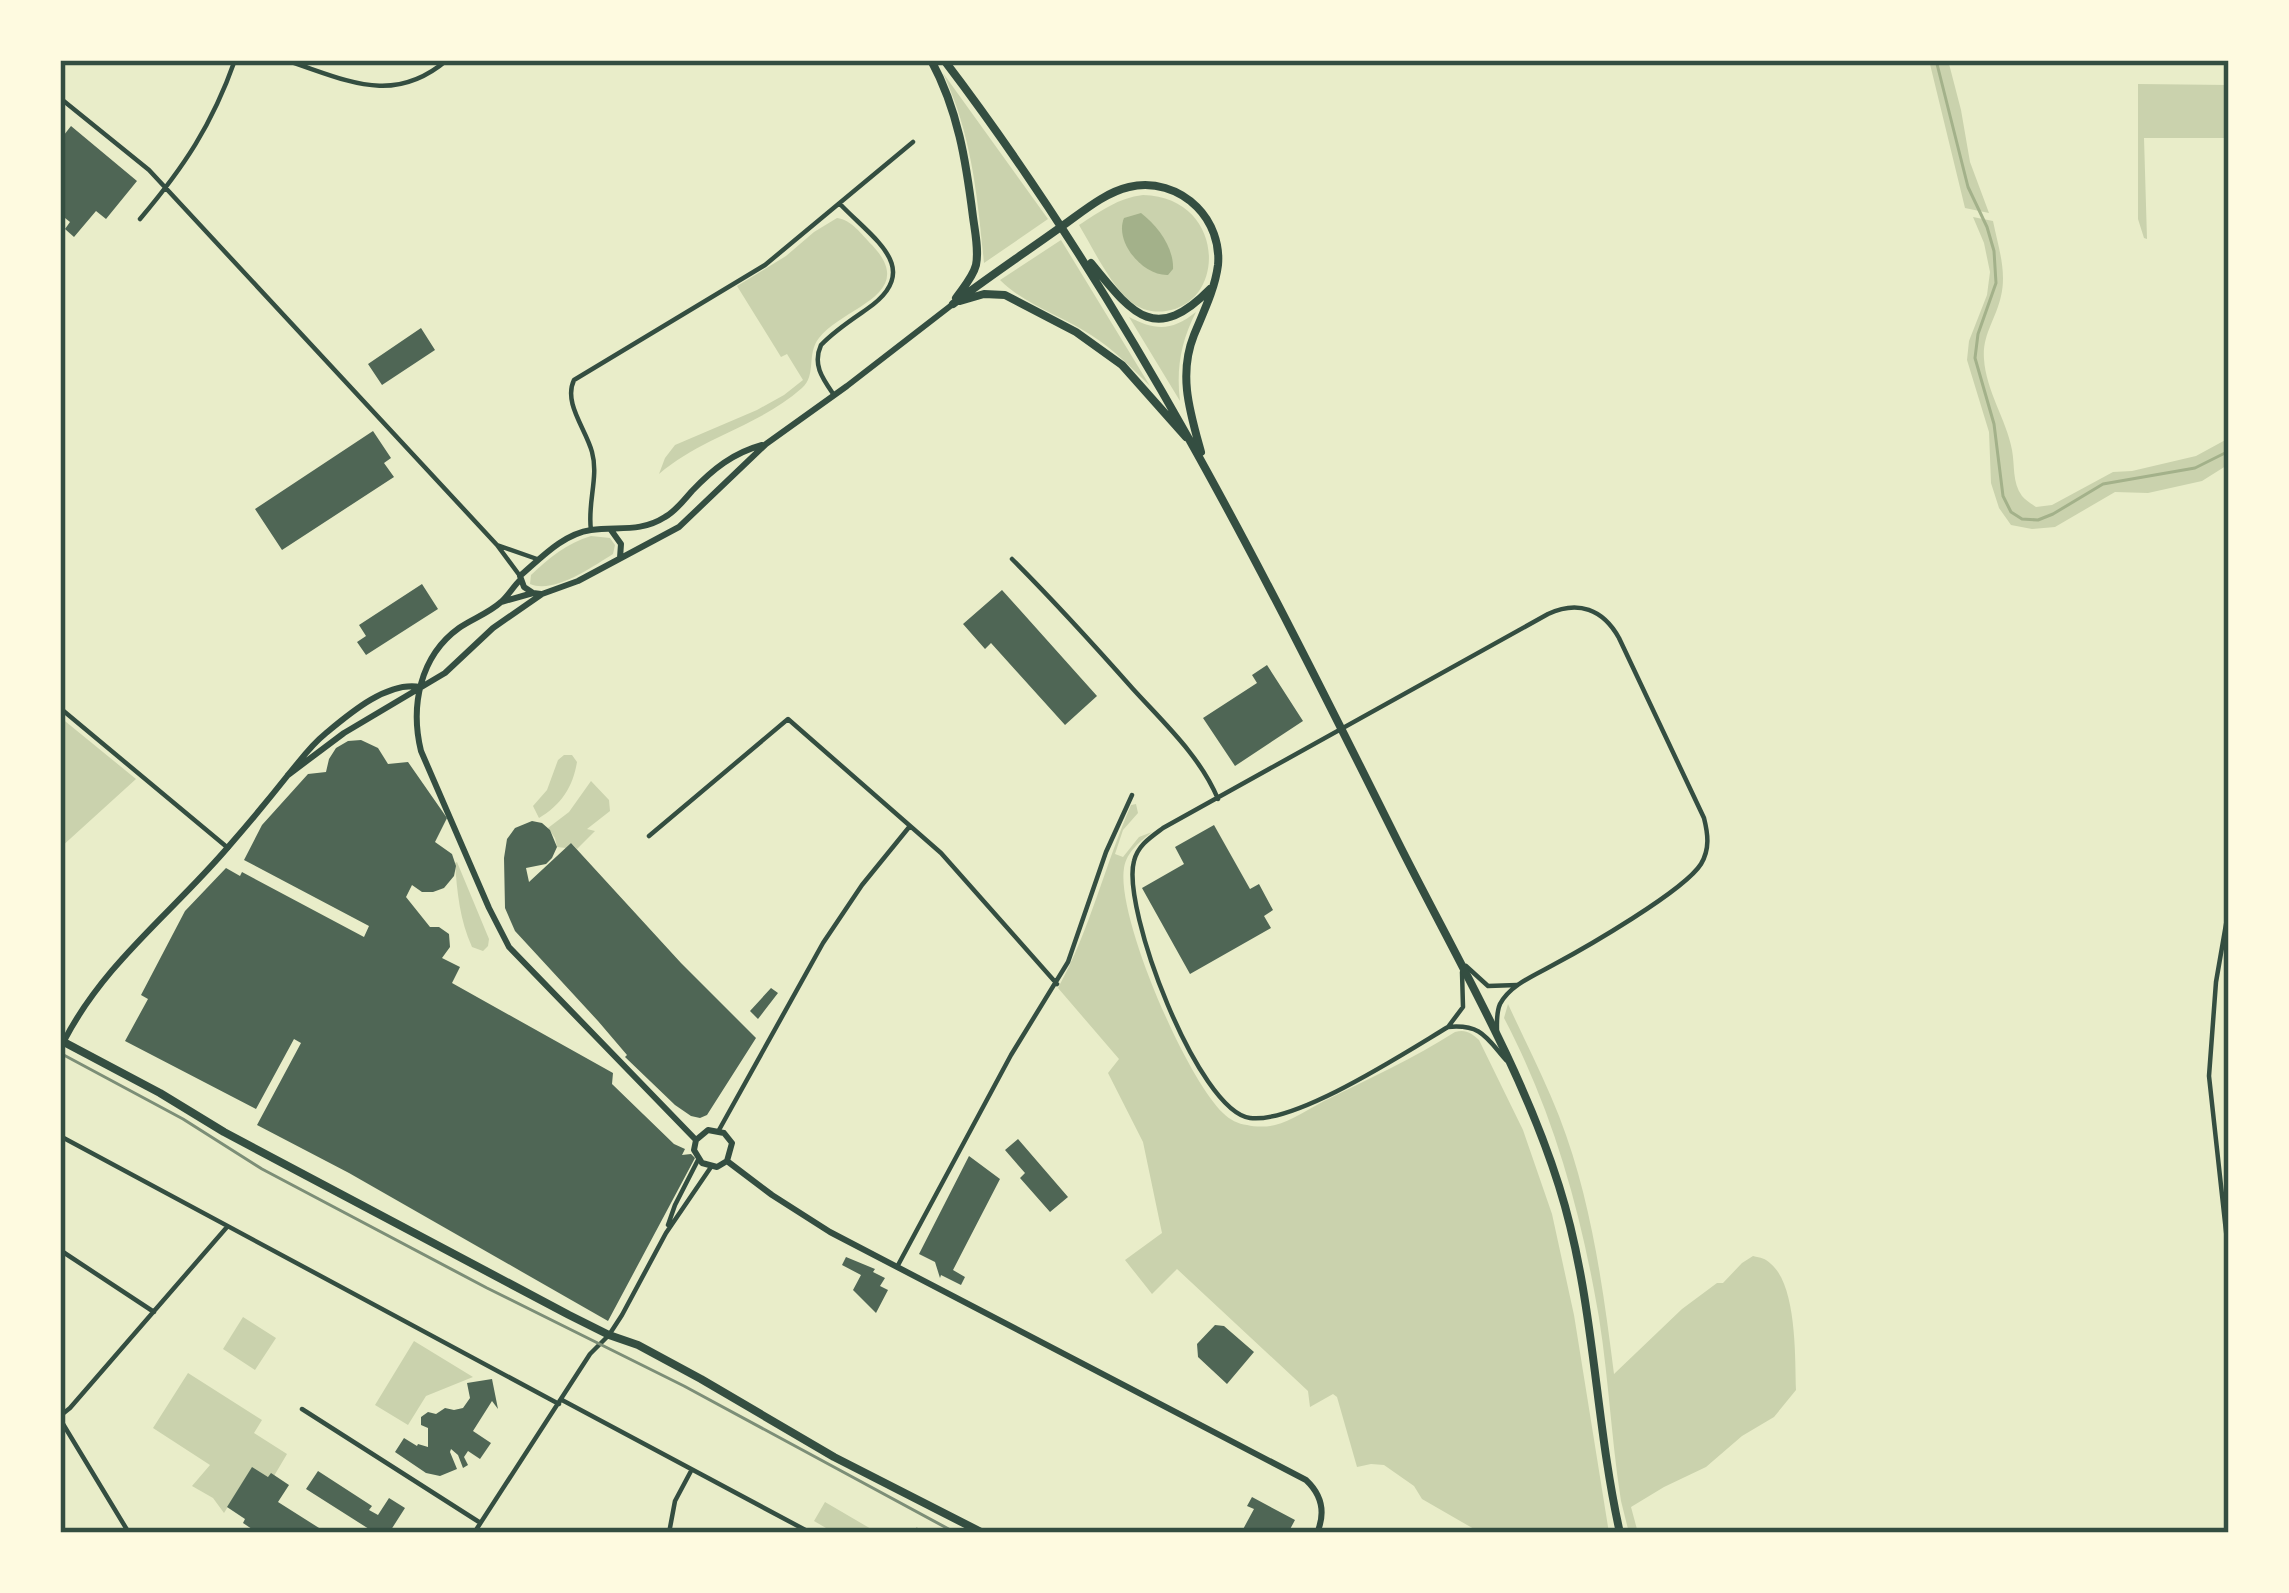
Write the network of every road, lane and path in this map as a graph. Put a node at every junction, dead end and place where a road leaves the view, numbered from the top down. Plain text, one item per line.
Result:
1 (235, 60) edge
2 (285, 60) edge
3 (447, 60) edge
4 (931, 60) edge
5 (944, 60) edge
6 (60, 98) edge
7 (913, 142) dead end
8 (165, 189) junction
9 (840, 204) junction
10 (140, 219) dead end
11 (1070, 236) junction
12 (1211, 288) junction
13 (953, 304) junction
14 (834, 395) junction
15 (766, 444) junction
16 (1198, 451) junction
17 (1205, 465) junction
18 (591, 530) junction
19 (610, 530) junction
20 (497, 545) junction
21 (620, 558) junction
22 (539, 560) junction
23 (1012, 560) dead end
24 (520, 578) junction
25 (538, 593) junction
26 (501, 602) junction
27 (420, 687) junction
28 (60, 708) edge
29 (288, 775) junction
30 (1132, 795) dead end
31 (1218, 799) junction
32 (910, 826) junction
33 (649, 836) dead end
34 (228, 848) junction
35 (2229, 907) edge
36 (1452, 950) junction
37 (1462, 969) junction
38 (1057, 984) junction
39 (1517, 986) junction
40 (1448, 1027) junction
41 (1496, 1038) junction
42 (62, 1041) edge
43 (1508, 1062) junction
44 (719, 1130) junction
45 (60, 1136) edge
46 (696, 1140) junction
47 (698, 1160) junction
48 (727, 1161) junction
49 (711, 1167) junction
50 (228, 1226) junction
51 (666, 1233) junction
52 (60, 1250) edge
53 (2229, 1259) edge
54 (897, 1267) junction
55 (154, 1312) junction
56 (609, 1335) junction
57 (561, 1402) junction
58 (302, 1408) dead end
59 (60, 1417) edge
60 (692, 1469) junction
61 (481, 1523) junction
62 (129, 1533) edge
63 (474, 1533) edge
64 (669, 1533) edge
65 (811, 1533) edge
66 (982, 1533) edge
67 (1317, 1533) edge
68 (1620, 1533) edge

1 - 8 street
2 - 3 street
4 - 13 main road
5 - 11 main road
6 - 8 street
7 - 9 street
8 - 10 street
8 - 20 street
9 - 14 street
9 - 18 street
11 - 12 main road
11 - 16 main road
12 - 13 main road
12 - 17 main road
13 - 14 street
13 - 16 main road
14 - 15 street
15 - 19 street
15 - 21 street
16 - 17 main road
17 - 36 main road
18 - 19 street
18 - 22 street
19 - 21 street
20 - 22 street
20 - 24 street
21 - 25 street
22 - 24 street
23 - 31 street
24 - 25 street
24 - 26 street
25 - 26 street
25 - 29 street
26 - 27 street
27 - 29 street
27 - 46 street
28 - 34 street
29 - 34 street
30 - 38 street
31 - 39 street
31 - 40 street
32 - 33 street
32 - 38 street
32 - 44 street
34 - 42 street
35 - 53 street
36 - 37 main road
36 - 39 street
37 - 40 street
37 - 41 main road
38 - 54 street
39 - 41 street
40 - 43 street
41 - 43 main road
42 - 56 main road
43 - 68 main road
44 - 46 street
44 - 48 street
45 - 50 street
46 - 47 street
47 - 49 street
47 - 51 street
48 - 49 street
48 - 54 street
49 - 51 street
50 - 55 street
50 - 57 street
51 - 56 street
52 - 55 street
54 - 67 street
55 - 59 street
56 - 57 street
56 - 66 main road
57 - 60 street
57 - 61 street
58 - 61 street
59 - 62 street
60 - 64 street
60 - 65 street
61 - 63 street

